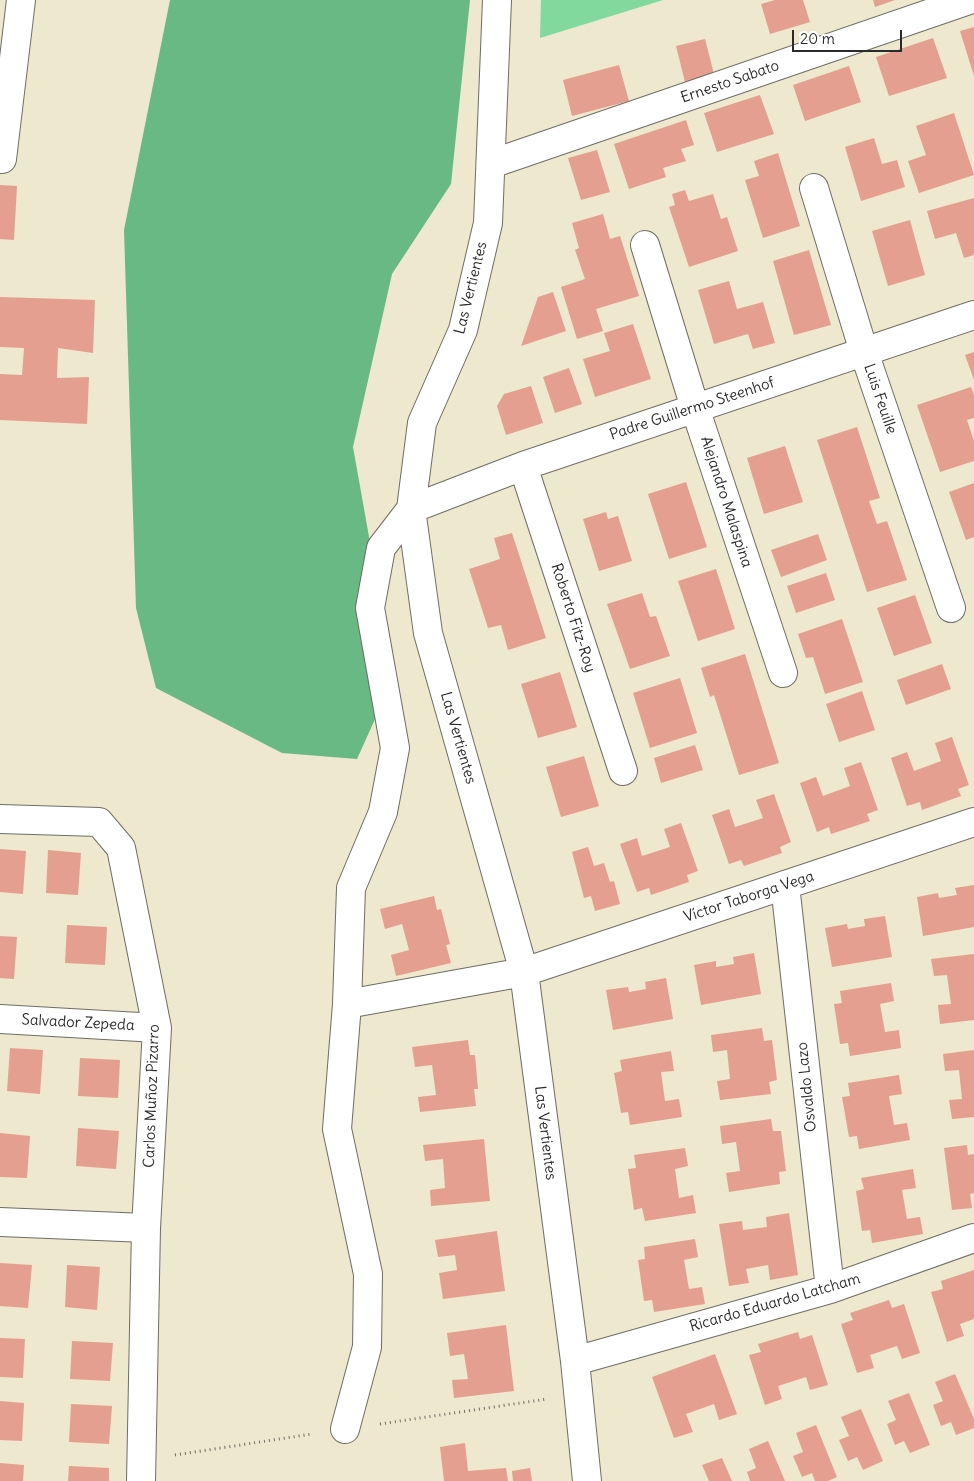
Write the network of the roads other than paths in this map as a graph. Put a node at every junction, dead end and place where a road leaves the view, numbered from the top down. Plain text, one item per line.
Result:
1 (21, 0) edge
2 (496, 0) edge
3 (952, 3) edge
4 (1, 158) edge
5 (491, 164) junction
6 (814, 188) dead end
7 (645, 245) dead end
8 (974, 315) edge
9 (864, 352) junction
10 (695, 408) junction
11 (523, 466) junction
12 (411, 509) junction
13 (952, 608) dead end
14 (783, 673) dead end
15 (623, 770) dead end
16 (0, 818) edge
17 (974, 822) edge
18 (785, 885) junction
19 (524, 972) junction
20 (347, 1004) junction
21 (0, 1018) edge
22 (157, 1028) junction
23 (0, 1222) edge
24 (146, 1228) junction
25 (974, 1238) edge
26 (830, 1289) junction
27 (575, 1361) junction
28 (345, 1429) dead end
29 (141, 1481) edge
30 (587, 1481) edge

1 - 4 street
2 - 5 street, Las Vertientes
3 - 5 street, Ernesto Sabato
5 - 12 street, Las Vertientes
6 - 9 street, Luis Feuille
7 - 10 street, Alejandro Malaspina
8 - 9 street, Padre Guillermo Steenhof
9 - 10 street, Padre Guillermo Steenhof
9 - 13 street, Luis Feuille
10 - 11 street, Padre Guillermo Steenhof
10 - 14 street, Alejandro Malaspina
11 - 12 street, Padre Guillermo Steenhof
11 - 15 street, Roberto Fitz-Roy
12 - 19 street, Las Vertientes
12 - 20 street
16 - 22 street, Carlos Muñoz Pizarro
17 - 18 street, Víctor Taborga Vega
18 - 19 street, Víctor Taborga Vega
18 - 26 street, Osvaldo Lazo
19 - 20 street, Víctor Taborga Vega
19 - 27 street, Las Vertientes
20 - 28 street
21 - 22 street, Salvador Zepeda
22 - 24 street, Carlos Muñoz Pizarro
23 - 24 street
24 - 29 street, Carlos Muñoz Pizarro
25 - 26 street, Ricardo Eduardo Latcham
26 - 27 street, Ricardo Eduardo Latcham
27 - 30 street, Las Vertientes

